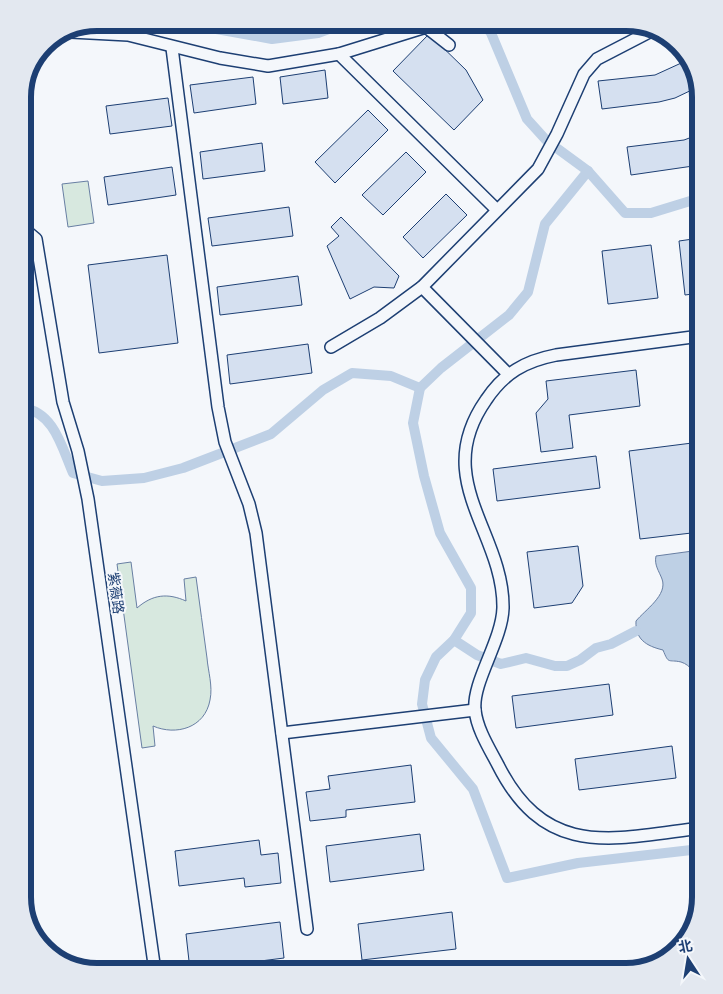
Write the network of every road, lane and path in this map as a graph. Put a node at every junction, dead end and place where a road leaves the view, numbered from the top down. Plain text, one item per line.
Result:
1 (410, 31) edge
2 (432, 31) edge
3 (86, 33) edge
4 (645, 34) edge
5 (449, 45) dead end
6 (172, 48) junction
7 (339, 54) junction
8 (497, 210) junction
9 (31, 235) edge
10 (422, 286) junction
11 (692, 337) edge
12 (331, 347) dead end
13 (508, 374) junction
14 (475, 710) junction
15 (282, 734) junction
16 (692, 829) edge
17 (307, 929) dead end
18 (154, 963) edge

1 - 7 street
2 - 5 street
3 - 6 street
4 - 8 street
6 - 7 street
6 - 15 street
7 - 8 street
8 - 10 street
9 - 18 street, 紫薇路
10 - 12 street
10 - 13 street
11 - 13 street
13 - 14 street
14 - 15 street
14 - 16 street
15 - 17 street

